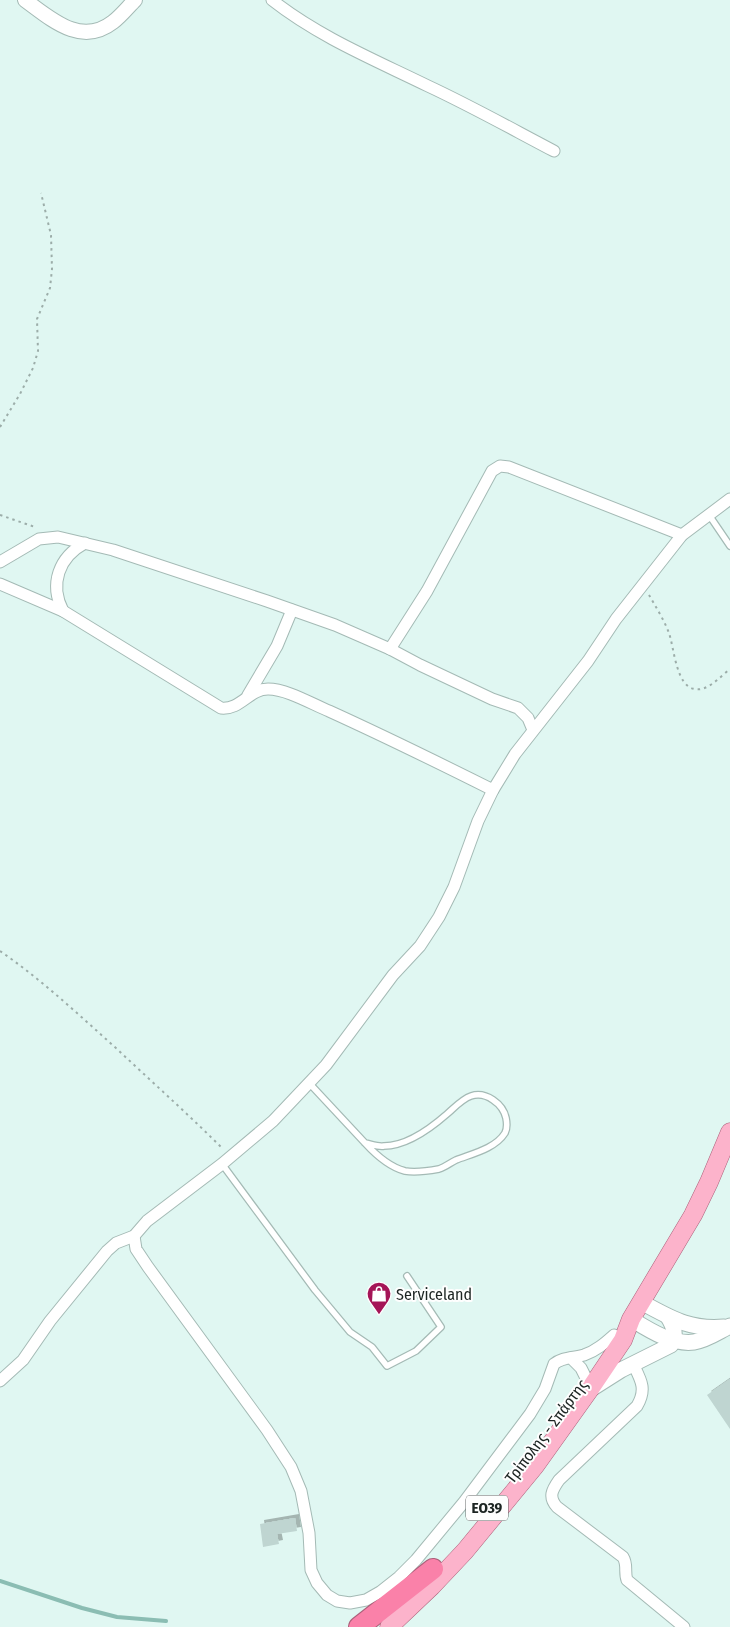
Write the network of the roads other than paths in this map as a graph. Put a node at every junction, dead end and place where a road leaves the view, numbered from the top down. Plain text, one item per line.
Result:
1 (25, 0) edge
2 (135, 0) edge
3 (272, 0) edge
4 (554, 150) dead end
5 (730, 499) edge
6 (709, 514) junction
7 (682, 535) junction
8 (85, 543) junction
9 (730, 546) edge
10 (0, 562) edge
11 (0, 584) edge
12 (292, 610) junction
13 (63, 611) junction
14 (390, 649) junction
15 (248, 695) junction
16 (533, 730) junction
17 (493, 790) junction
18 (310, 1084) junction
19 (730, 1132) edge
20 (365, 1143) junction
21 (222, 1164) junction
22 (134, 1236) junction
23 (407, 1276) dead end
24 (641, 1302) junction
25 (668, 1317) junction
26 (631, 1319) junction
27 (729, 1326) edge
28 (614, 1335) junction
29 (674, 1340) junction
30 (571, 1358) junction
31 (633, 1364) junction
32 (0, 1381) edge
33 (588, 1384) junction
34 (433, 1569) junction
35 (359, 1627) edge
36 (374, 1627) edge
37 (389, 1627) edge
38 (684, 1627) edge

1 - 2 street
3 - 4 street
5 - 6 street
6 - 7 street
6 - 9 lane
7 - 14 street
7 - 16 street
8 - 10 street
8 - 12 street
8 - 13 street
11 - 13 street
12 - 14 street
12 - 15 street
13 - 15 street
14 - 16 street
15 - 17 street
16 - 17 street
17 - 18 street
18 - 20 lane
18 - 21 street
19 - 24 main road, Τρίπολης - Σπάρτης / ΕΟ39
20 - 20 lane
21 - 22 street
21 - 23 lane
22 - 30 street
22 - 32 street
24 - 25 main road
24 - 26 main road, Τρίπολης - Σπάρτης / ΕΟ39
25 - 27 main road
25 - 29 main road
26 - 28 main road, Τρίπολης - Σπάρτης / ΕΟ39
26 - 29 main road
26 - 33 main road, Τρίπολης - Σπάρτης / ΕΟ39
27 - 29 main road
28 - 30 street
28 - 33 main road, Τρίπολης - Σπάρτης / ΕΟ39
29 - 31 main road
30 - 33 street
31 - 33 main road
31 - 38 street
33 - 34 main road, Τρίπολης - Σπάρτης / ΕΟ39
33 - 37 main road, Τρίπολης - Σπάρτης / ΕΟ39
34 - 35 highway
34 - 36 main road, Τρίπολης - Σπάρτης / ΕΟ39

